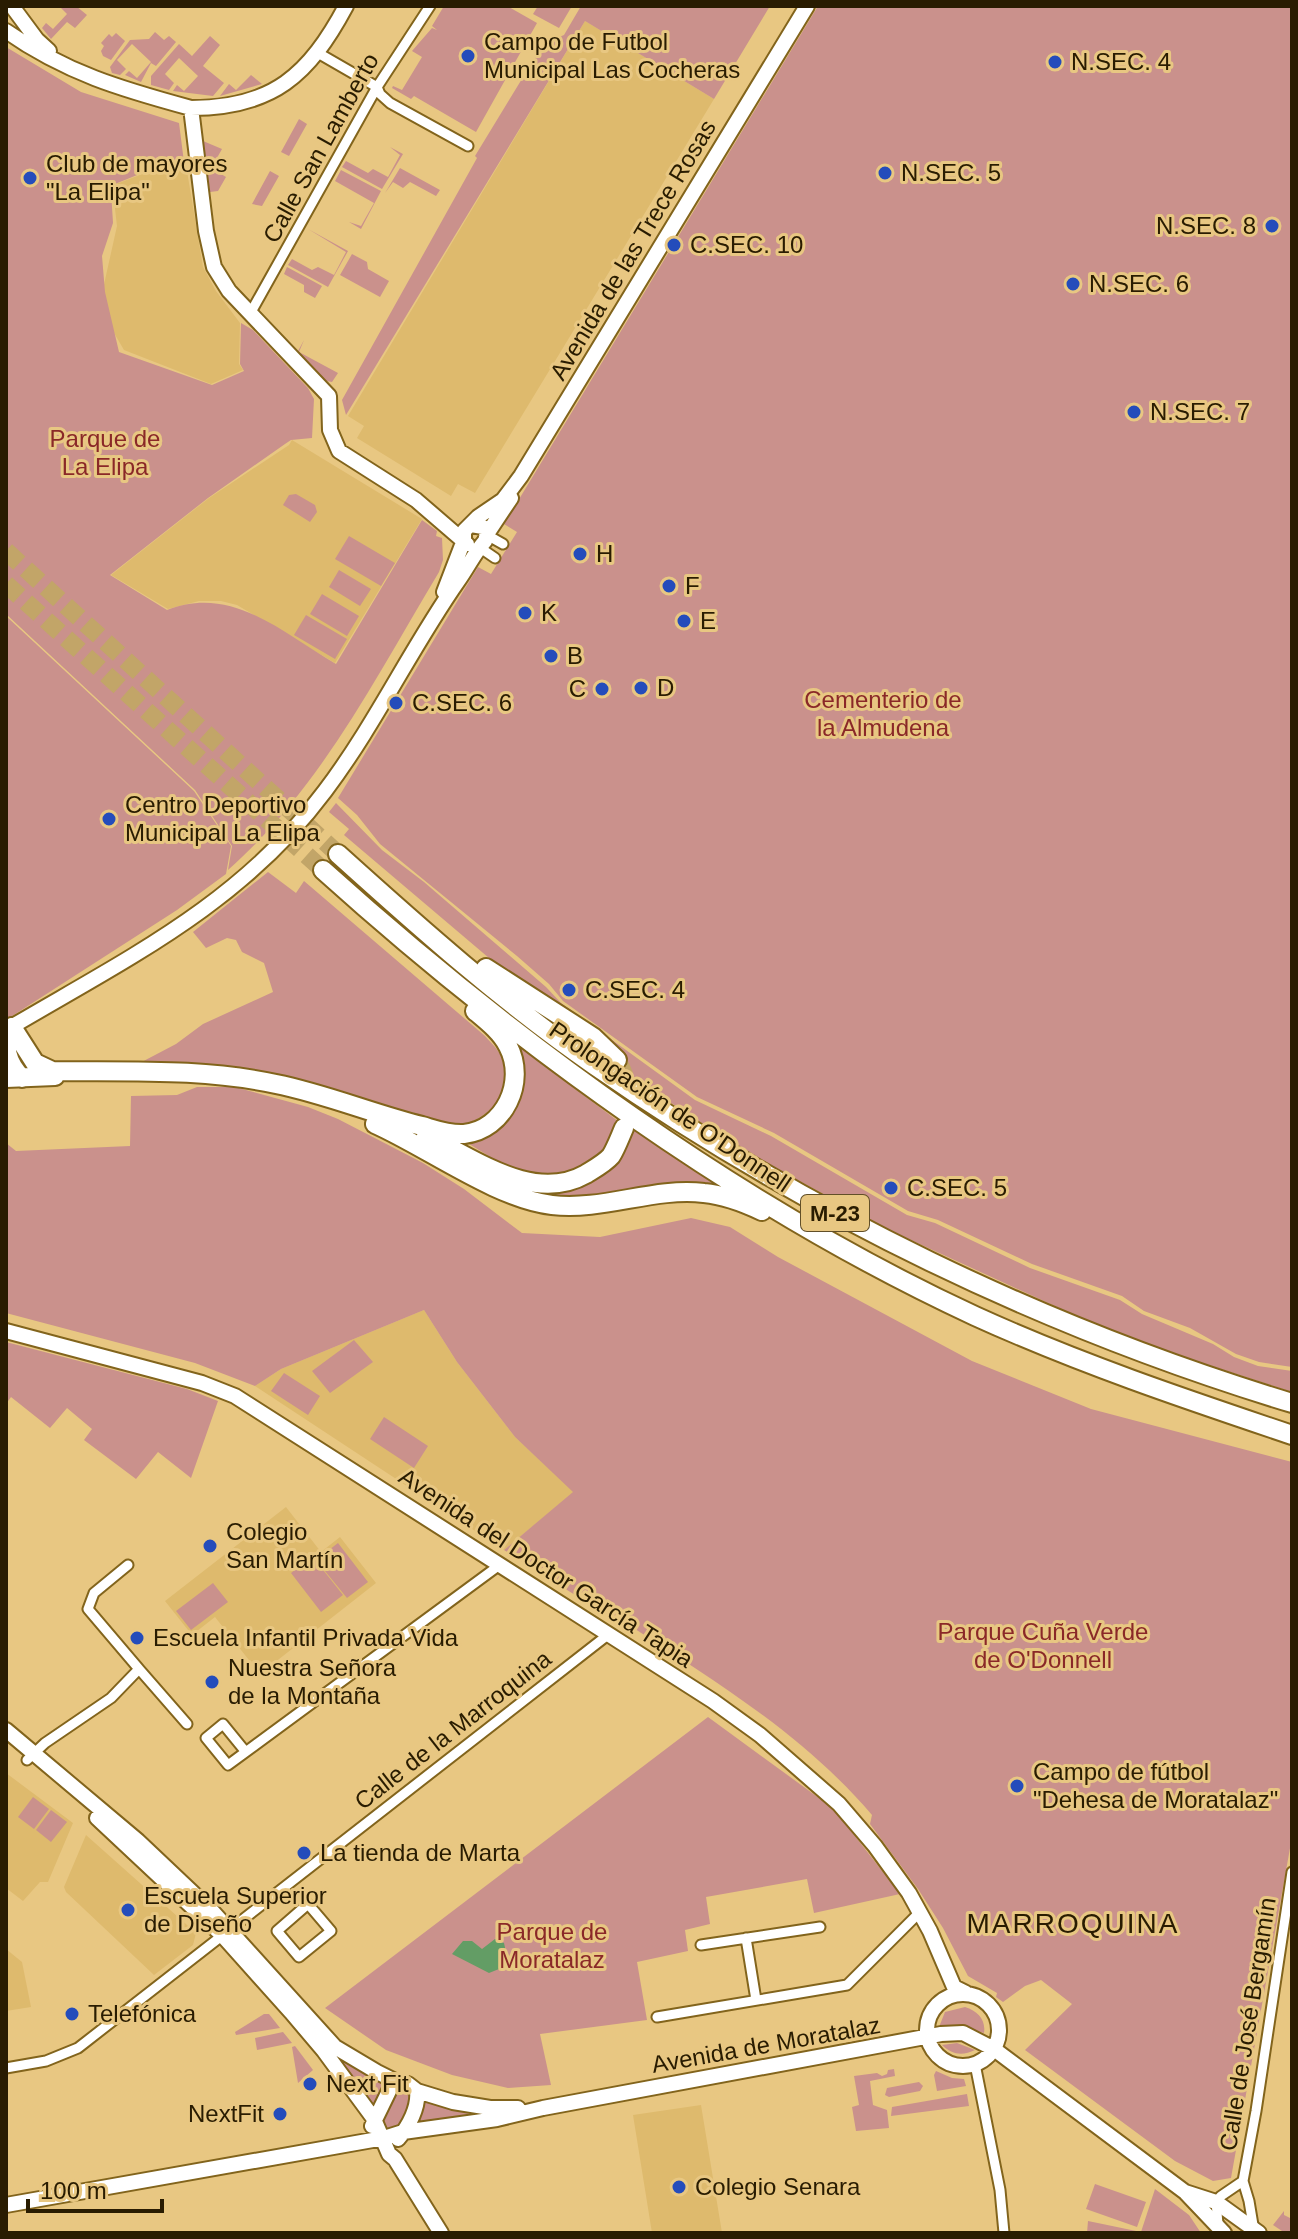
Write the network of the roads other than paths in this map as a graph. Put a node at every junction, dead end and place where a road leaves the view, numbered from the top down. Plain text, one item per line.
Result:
1 (346, 6) edge
2 (430, 6) edge
3 (807, 6) edge
4 (14, 8) edge
5 (6, 24) edge
6 (6, 31) edge
7 (318, 53) junction
8 (71, 70) junction
9 (377, 87) junction
10 (191, 108) junction
11 (468, 146) dead end
12 (251, 312) junction
13 (416, 500) junction
14 (480, 533) junction
15 (464, 540) junction
16 (503, 544) dead end
17 (495, 558) dead end
18 (436, 610) junction
19 (338, 854) tunnel mouth
20 (323, 870) tunnel mouth
21 (383, 925) junction
22 (427, 933) junction
23 (9, 1035) edge
24 (617, 1060) tunnel mouth
25 (145, 1072) junction
26 (14, 1078) edge
27 (315, 1094) junction
28 (387, 1118) junction
29 (624, 1128) tunnel mouth
30 (822, 1236) junction
31 (6, 1331) edge
32 (1292, 1403) edge
33 (1292, 1435) edge
34 (501, 1564) junction
35 (128, 1565) dead end
36 (609, 1634) junction
37 (139, 1669) junction
38 (187, 1724) dead end
39 (6, 1730) edge
40 (6, 1742) edge
41 (245, 1751) junction
42 (30, 1756) junction
43 (1292, 1872) edge
44 (920, 1912) junction
45 (820, 1927) dead end
46 (331, 1931) joint
47 (226, 1932) junction
48 (746, 1938) junction
49 (701, 1945) dead end
50 (957, 1992) junction
51 (756, 2000) junction
52 (657, 2017) dead end
53 (927, 2038) junction
54 (994, 2049) junction
55 (975, 2064) junction
56 (6, 2068) edge
57 (397, 2082) junction
58 (417, 2091) junction
59 (543, 2108) junction
60 (374, 2119) junction
61 (403, 2132) junction
62 (384, 2138) junction
63 (356, 2143) junction
64 (395, 2159) junction
65 (1243, 2181) junction
66 (1229, 2191) junction
67 (1185, 2192) junction
68 (1249, 2201) junction
69 (1216, 2202) junction
70 (6, 2205) edge
71 (1221, 2231) edge
72 (1256, 2232) edge
73 (441, 2233) edge
74 (1004, 2233) edge

1 - 7 street
2 - 9 street, Calle San Lamberto
3 - 14 street, Avenida de las Trece Rosas
4 - 5 street
4 - 8 street
6 - 8 street
7 - 9 street
7 - 10 street
8 - 10 street
9 - 11 street
9 - 12 street, Calle San Lamberto
10 - 12 street
12 - 13 street
13 - 14 street
13 - 15 street
14 - 15 street, Avenida de las Trece Rosas
14 - 16 street
14 - 17 street
14 - 18 street, Avenida de las Trece Rosas
15 - 18 street, Avenida de las Trece Rosas
18 - 23 street, Avenida de las Trece Rosas
19 - 22 highway, Prolongación de O'Donnell / M-23
20 - 21 highway, Prolongación de O'Donnell / M-23
21 - 28 highway
21 - 30 highway, Prolongación de O'Donnell / M-23
22 - 24 highway
22 - 32 highway, Prolongación de O'Donnell / M-23
23 - 25 highway
23 - 26 highway
25 - 26 highway
25 - 27 highway
27 - 28 highway
27 - 30 highway
28 - 29 highway
30 - 33 highway, Prolongación de O'Donnell / M-23
31 - 34 street, Avenida del Doctor García Tapia
34 - 36 street, Avenida del Doctor García Tapia
34 - 41 street
35 - 37 street
36 - 44 street, Avenida del Doctor García Tapia
36 - 47 street, Calle de la Marroquina
37 - 38 street
37 - 42 street
39 - 42 street
40 - 42 street
41 - 41 street
42 - 47 street
43 - 65 street, Calle de José Bergamín
44 - 50 street, Avenida del Doctor García Tapia
44 - 51 street
45 - 48 street
46 - 46 street
47 - 56 street, Calle de la Marroquina
47 - 57 street, Avenida de Moratalaz
47 - 60 street
48 - 49 street
48 - 51 street
50 - 53 street
50 - 54 street
51 - 52 street
53 - 54 street, Avenida de Moratalaz
53 - 55 street
53 - 59 street, Avenida de Moratalaz
54 - 55 street
54 - 67 street
55 - 74 street
57 - 58 street, Avenida de Moratalaz
57 - 60 street
58 - 59 street, Avenida de Moratalaz
58 - 61 street
59 - 61 street, Avenida de Moratalaz
60 - 62 street
60 - 63 street
61 - 62 street, Avenida de Moratalaz
61 - 64 street
62 - 63 street
62 - 64 street
63 - 70 street
64 - 73 street
65 - 66 street, Calle de José Bergamín
65 - 68 street, Calle de José Bergamín
66 - 68 street
66 - 69 street, Calle de José Bergamín
67 - 69 street
67 - 71 street
68 - 72 street, Calle de José Bergamín
69 - 71 street
69 - 72 street

